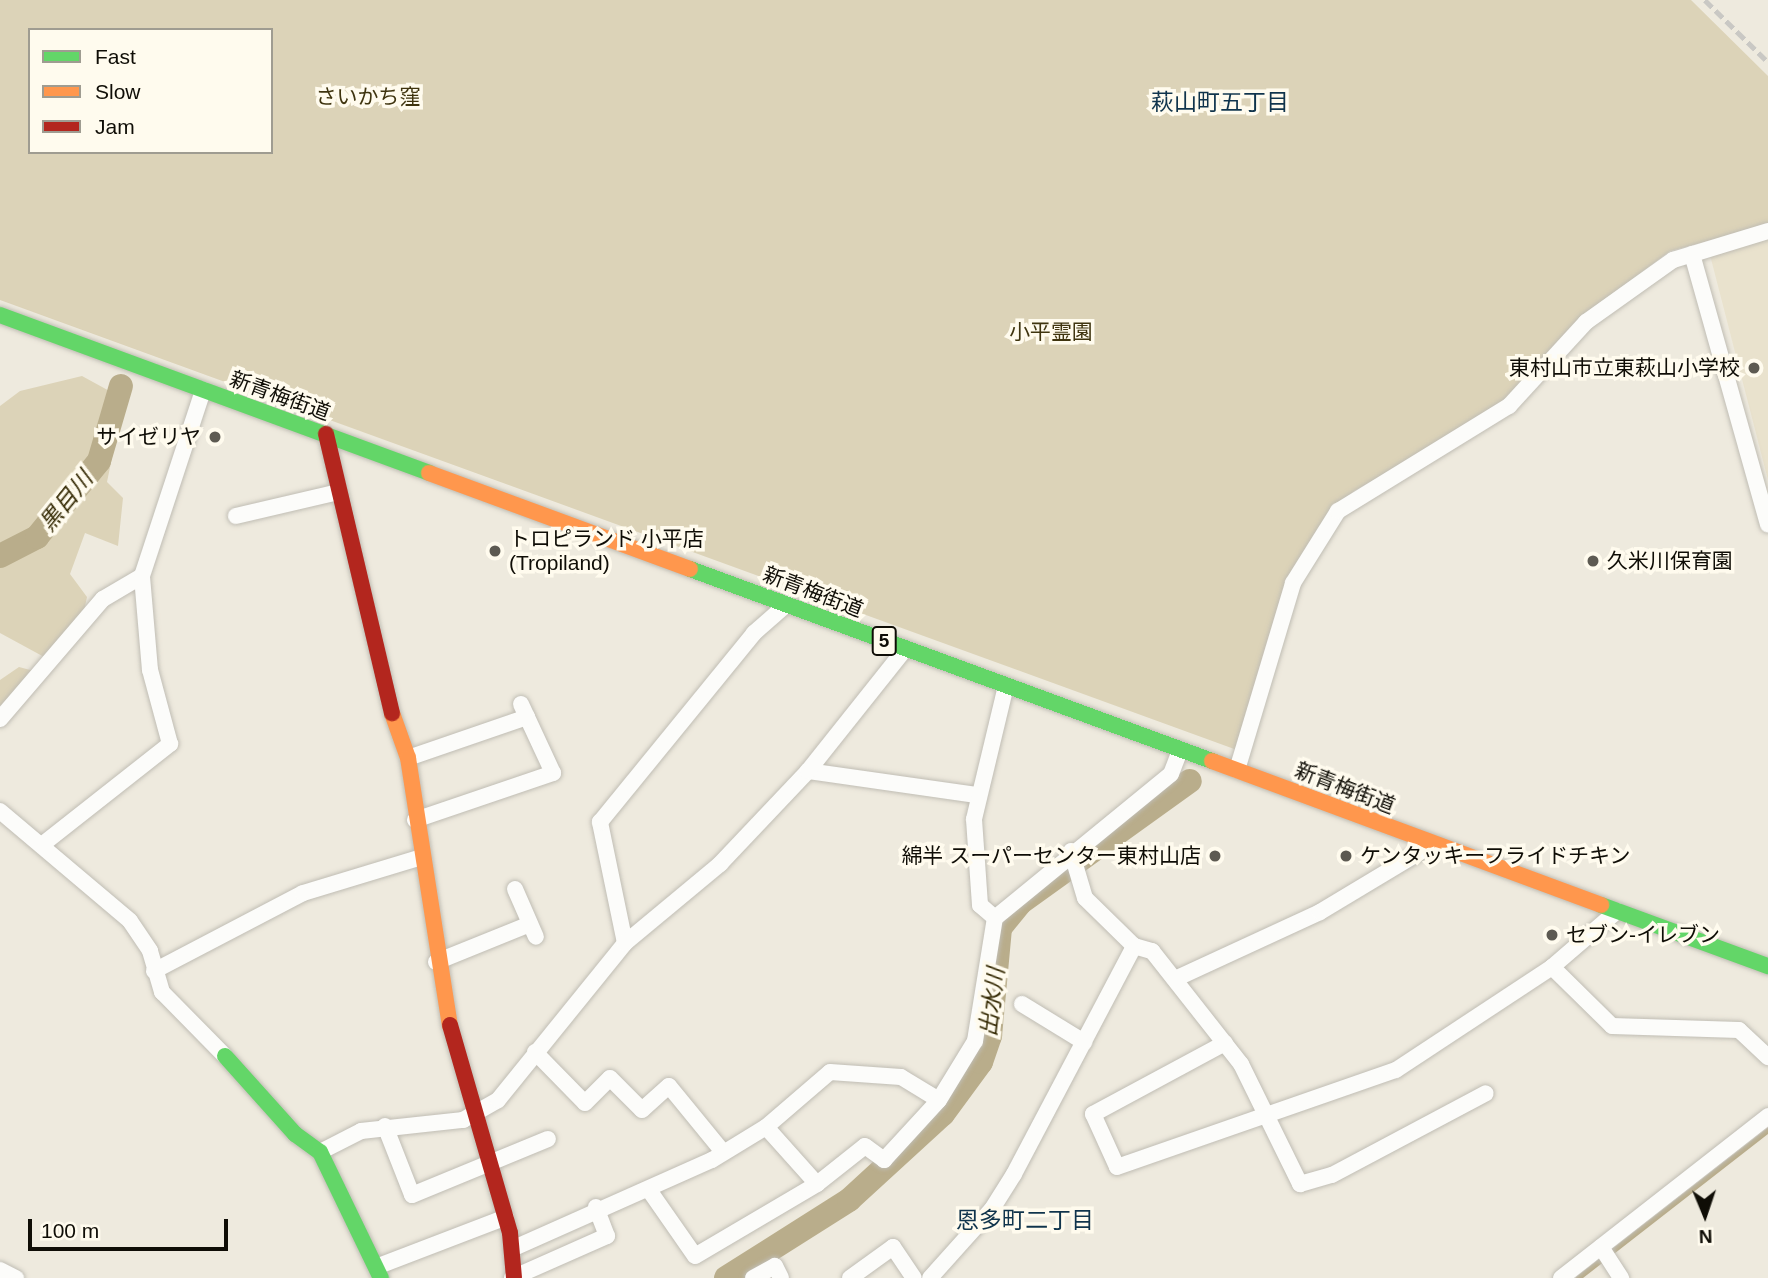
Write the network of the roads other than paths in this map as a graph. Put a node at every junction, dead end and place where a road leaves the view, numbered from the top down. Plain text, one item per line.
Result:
1 (1768, 230) edge
2 (1692, 254) junction
3 (0, 315) edge
4 (203, 390) junction
5 (326, 434) junction
6 (338, 492) junction
7 (236, 516) dead end
8 (1768, 525) edge
9 (142, 576) junction
10 (786, 604) junction
11 (905, 649) junction
12 (1006, 686) junction
13 (0, 719) edge
14 (1180, 750) junction
15 (408, 758) junction
16 (1237, 770) junction
17 (808, 771) junction
18 (977, 795) junction
19 (0, 811) edge
20 (415, 820) junction
21 (43, 844) junction
22 (1433, 844) junction
23 (1071, 853) junction
24 (418, 858) junction
25 (515, 890) dead end
26 (1617, 911) junction
27 (995, 918) junction
28 (625, 943) junction
29 (1134, 946) junction
30 (436, 962) junction
31 (1768, 966) edge
32 (1552, 967) junction
33 (154, 971) junction
34 (1175, 979) junction
35 (1022, 1004) dead end
36 (1084, 1042) junction
37 (1225, 1043) junction
38 (535, 1052) junction
39 (225, 1056) joint
40 (1768, 1057) edge
41 (1486, 1093) dead end
42 (939, 1100) junction
43 (1264, 1114) junction
44 (1768, 1116) edge
45 (474, 1117) junction
46 (385, 1126) junction
47 (766, 1127) junction
48 (548, 1139) dead end
49 (320, 1152) junction
50 (723, 1152) junction
51 (489, 1166) junction
52 (817, 1184) junction
53 (649, 1190) junction
54 (596, 1207) junction
55 (506, 1217) junction
56 (514, 1248) junction
57 (1605, 1252) junction
58 (0, 1270) edge
59 (378, 1272) edge
60 (16, 1278) edge
61 (514, 1278) edge
62 (753, 1278) edge
63 (781, 1278) edge
64 (850, 1278) edge
65 (914, 1278) edge
66 (930, 1278) edge
67 (1561, 1278) edge
68 (1621, 1278) edge

1 - 2 street
2 - 8 street
2 - 16 street
3 - 4 main road, 新青梅街道 / 5
4 - 5 main road, 新青梅街道 / 5
4 - 9 street
5 - 6 main road
5 - 10 main road, 新青梅街道 / 5
6 - 7 street
6 - 15 main road
9 - 13 street
9 - 21 street
10 - 11 main road, 新青梅街道 / 5
10 - 28 street
11 - 12 main road, 新青梅街道 / 5
11 - 17 street
12 - 14 main road, 新青梅街道 / 5
12 - 18 street
14 - 16 main road, 新青梅街道 / 5
14 - 23 street
15 - 20 main road
15 - 20 street
16 - 22 main road, 新青梅街道 / 5
17 - 18 street
17 - 28 street
18 - 27 street
19 - 21 street
20 - 24 main road
21 - 33 street
22 - 26 main road, 新青梅街道 / 5
22 - 34 street
23 - 27 street
23 - 29 street
24 - 30 main road
24 - 33 street
25 - 30 street
26 - 31 main road, 新青梅街道 / 5
26 - 32 street
27 - 42 street
28 - 38 street
29 - 34 street
29 - 36 street
30 - 45 main road
32 - 40 street
32 - 43 street
33 - 39 street
34 - 37 street
35 - 36 street
36 - 66 street
37 - 43 street
37 - 43 street
38 - 45 street
38 - 50 street
39 - 49 main road
41 - 43 street
42 - 47 street
42 - 52 street
44 - 57 street
45 - 46 street
45 - 51 main road
46 - 49 street
46 - 51 street
47 - 50 street
47 - 52 street
48 - 51 street
49 - 59 main road
50 - 53 street
51 - 55 main road
52 - 53 street
53 - 54 street
54 - 56 street
54 - 61 street
55 - 56 main road
55 - 59 street
56 - 61 main road
57 - 67 street
57 - 68 street
58 - 60 street
62 - 63 street
64 - 65 street

